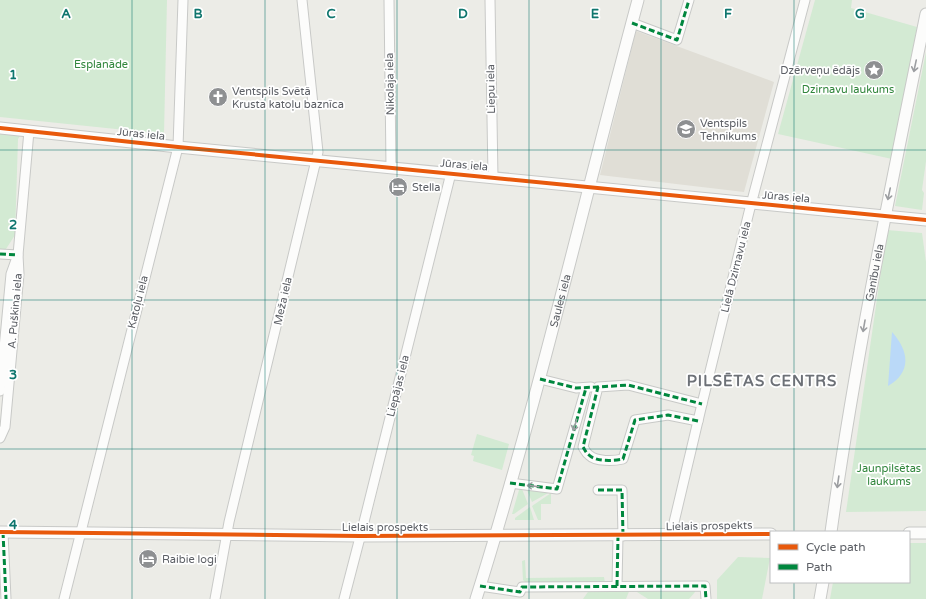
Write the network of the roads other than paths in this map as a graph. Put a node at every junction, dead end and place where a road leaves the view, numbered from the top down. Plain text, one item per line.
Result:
1 (183, 0) edge
2 (302, 0) edge
3 (389, 0) edge
4 (490, 0) edge
5 (638, 0) edge
6 (689, 0) edge
7 (805, 0) edge
8 (926, 14) edge
9 (632, 23) junction
10 (0, 128) edge
11 (29, 131) junction
12 (178, 147) junction
13 (316, 160) junction
14 (391, 167) junction
15 (451, 173) junction
16 (493, 177) junction
17 (589, 186) junction
18 (752, 203) junction
19 (884, 216) junction
20 (926, 220) edge
21 (0, 254) edge
22 (18, 255) junction
23 (540, 379) junction
24 (598, 387) junction
25 (586, 388) junction
26 (0, 391) edge
27 (702, 404) junction
28 (698, 421) junction
29 (0, 438) edge
30 (510, 483) junction
31 (598, 490) dead end
32 (831, 531) edge
33 (2, 532) edge
34 (80, 533) junction
35 (910, 533) edge
36 (926, 533) edge
37 (770, 534) edge
38 (227, 535) junction
39 (671, 535) junction
40 (360, 536) junction
41 (621, 536) junction
42 (495, 537) junction
43 (822, 583) edge
44 (480, 586) junction
45 (617, 586) junction
46 (521, 595) edge
47 (6, 599) edge
48 (64, 599) edge
49 (215, 599) edge
50 (344, 599) edge
51 (476, 599) edge
52 (706, 599) edge
53 (820, 599) edge

1 - 12 street, Katoļu iela
2 - 13 street, Meža iela
3 - 14 street, Nikolaja iela
4 - 16 street, Liepu iela
5 - 9 street, Saules iela
6 - 9 street
7 - 18 street, Lielā Dzirnavu iela
8 -> 19 street, Ganību iela
9 - 17 street, Saules iela
10 - 11 street, Jūras iela
11 - 12 street, Jūras iela
11 - 22 street, A. Puškina iela
12 - 13 street, Jūras iela
12 - 34 street, Katoļu iela
13 - 14 street, Jūras iela
13 - 38 street, Meža iela
14 - 15 street, Jūras iela
15 - 16 street, Jūras iela
15 - 40 street, Liepājas iela
16 - 17 street, Jūras iela
17 - 18 street, Jūras iela
17 - 23 street, Saules iela
18 - 19 street, Jūras iela
18 - 27 street, Lielā Dzirnavu iela
19 - 20 street, Jūras iela
19 -> 32 street, Ganību iela
21 - 22 street
22 - 26 street, A. Puškina iela
22 - 29 street, A. Puškina iela
23 - 25 street
23 - 30 street, Saules iela
24 - 25 street
24 - 27 street
24 - 28 street
25 -> 30 street
27 - 28 street, Lielā Dzirnavu iela
28 - 39 street, Lielā Dzirnavu iela
30 - 42 street, Saules iela
31 - 41 street
33 - 34 street, Lielais prospekts
33 - 47 street
34 - 38 street, Lielais prospekts
34 - 48 street, Katoļu iela
35 - 36 street
37 - 39 street, Lielais prospekts
38 - 40 street, Lielais prospekts
38 - 49 street, Meža iela
39 - 41 street, Lielais prospekts
40 - 42 street, Lielais prospekts
40 - 50 street, Liepājas iela
41 - 42 street, Lielais prospekts
41 - 45 street
42 - 44 street, Saules iela
43 - 53 street
44 - 46 street
44 - 51 street, Saules iela
45 - 46 street
45 - 52 street

